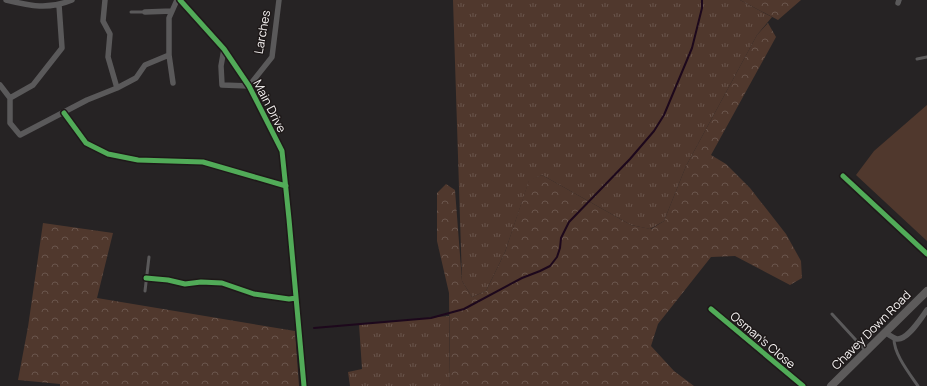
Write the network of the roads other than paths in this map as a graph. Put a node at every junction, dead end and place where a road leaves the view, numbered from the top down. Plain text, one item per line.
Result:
1 (6, 0) edge
2 (72, 0) edge
3 (105, 0) edge
4 (179, 0) edge
5 (279, 0) edge
6 (59, 5) junction
7 (172, 11) junction
8 (131, 12) dead end
9 (145, 12) joint
10 (224, 49) junction
11 (169, 55) junction
12 (927, 57) edge
13 (917, 59) dead end
14 (173, 83) dead end
15 (0, 85) edge
16 (249, 86) junction
17 (117, 88) junction
18 (10, 98) junction
19 (64, 113) junction
20 (843, 176) dead end
21 (286, 186) junction
22 (927, 254) edge
23 (149, 257) dead end
24 (146, 278) junction
25 (927, 291) edge
26 (145, 292) dead end
27 (296, 298) junction
28 (710, 309) dead end
29 (927, 310) edge
30 (832, 314) dead end
31 (885, 332) junction
32 (894, 338) junction
33 (866, 351) junction
34 (304, 386) edge
35 (803, 386) edge
36 (831, 386) edge
37 (918, 386) edge

1 - 6 street
2 - 6 street
3 - 17 street
4 - 7 street
4 - 10 street, Main Drive
5 - 16 street, Larches
6 - 18 street
7 - 9 street
7 - 11 street
8 - 9 lane
10 - 16 street, Main Drive
10 - 16 street
11 - 14 street
11 - 17 street
12 - 13 lane
15 - 18 street
16 - 21 street, Main Drive
17 - 19 street
18 - 19 street
19 - 21 street
20 - 22 street
21 - 27 street, Main Drive
23 - 24 lane
24 - 26 lane
24 - 27 street
25 - 31 main road, Chavey Down Road
27 - 34 street, Main Drive
28 - 35 street, Osman's Close
29 - 32 street
30 - 33 lane
31 - 32 street
31 - 33 main road, Chavey Down Road
32 - 37 lane
33 - 36 main road, Chavey Down Road

